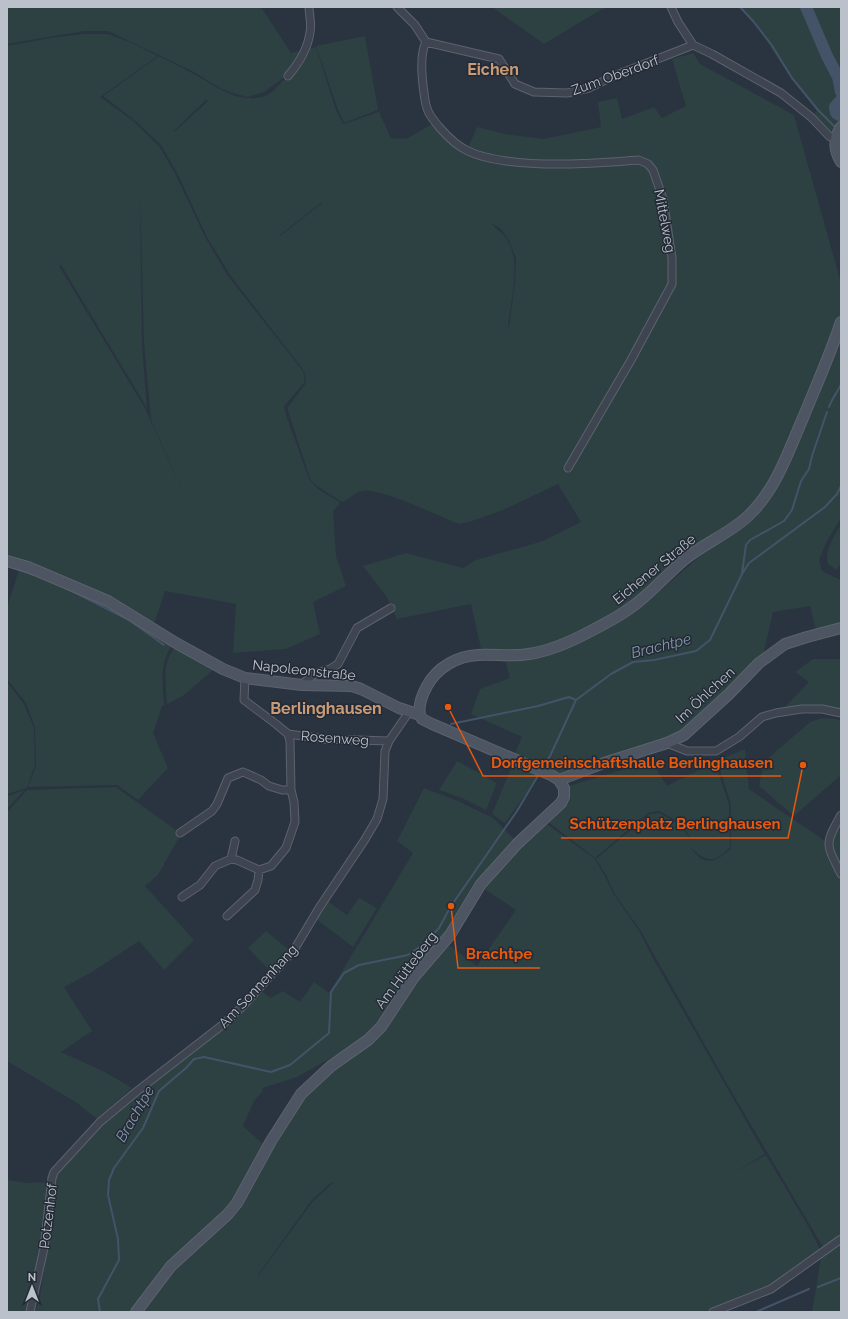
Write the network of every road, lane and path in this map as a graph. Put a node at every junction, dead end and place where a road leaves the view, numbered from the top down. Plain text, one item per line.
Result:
1 (309, 7) edge
2 (397, 7) edge
3 (671, 7) edge
4 (426, 42) junction
5 (693, 45) junction
6 (288, 76) dead end
7 (841, 127) edge
8 (836, 139) junction
9 (841, 162) edge
10 (841, 322) edge
11 (568, 468) dead end
12 (7, 562) edge
13 (391, 608) dead end
14 (841, 628) edge
15 (245, 678) junction
16 (302, 685) junction
17 (409, 712) junction
18 (841, 713) edge
19 (420, 715) junction
20 (288, 734) junction
21 (389, 741) junction
22 (667, 743) junction
23 (554, 778) junction
24 (291, 790) junction
25 (841, 815) edge
26 (180, 833) dead end
27 (235, 841) dead end
28 (231, 859) junction
29 (259, 870) junction
30 (841, 874) edge
31 (182, 897) dead end
32 (227, 916) dead end
33 (58, 1168) joint
34 (841, 1239) edge
35 (30, 1312) edge
36 (136, 1312) edge
37 (713, 1312) edge

1 - 6 street
2 - 4 street
3 - 5 street
4 - 5 street, Zum Oberdorf
4 - 11 street, Mittelweg
5 - 8 street
7 - 8 main road
8 - 9 main road
10 - 19 main road, Eichener Straße
12 - 15 main road, Napoleonstraße
13 - 16 street
14 - 22 main road, Im Öhlchen
15 - 16 main road, Napoleonstraße
15 - 20 street, Rosenweg
16 - 17 main road, Napoleonstraße
17 - 19 main road, Napoleonstraße
17 - 21 street, Am Sonnenhang
18 - 22 street
19 - 23 main road, Napoleonstraße
20 - 21 street, Rosenweg
20 - 24 street
21 - 33 street, Am Sonnenhang
22 - 23 main road, Im Öhlchen
23 - 36 main road, Am Hütteberg
24 - 26 street
24 - 29 street
25 - 30 street
27 - 28 street
28 - 29 street
28 - 31 street
29 - 32 street
33 - 35 street, Potzenhof
34 - 37 street

